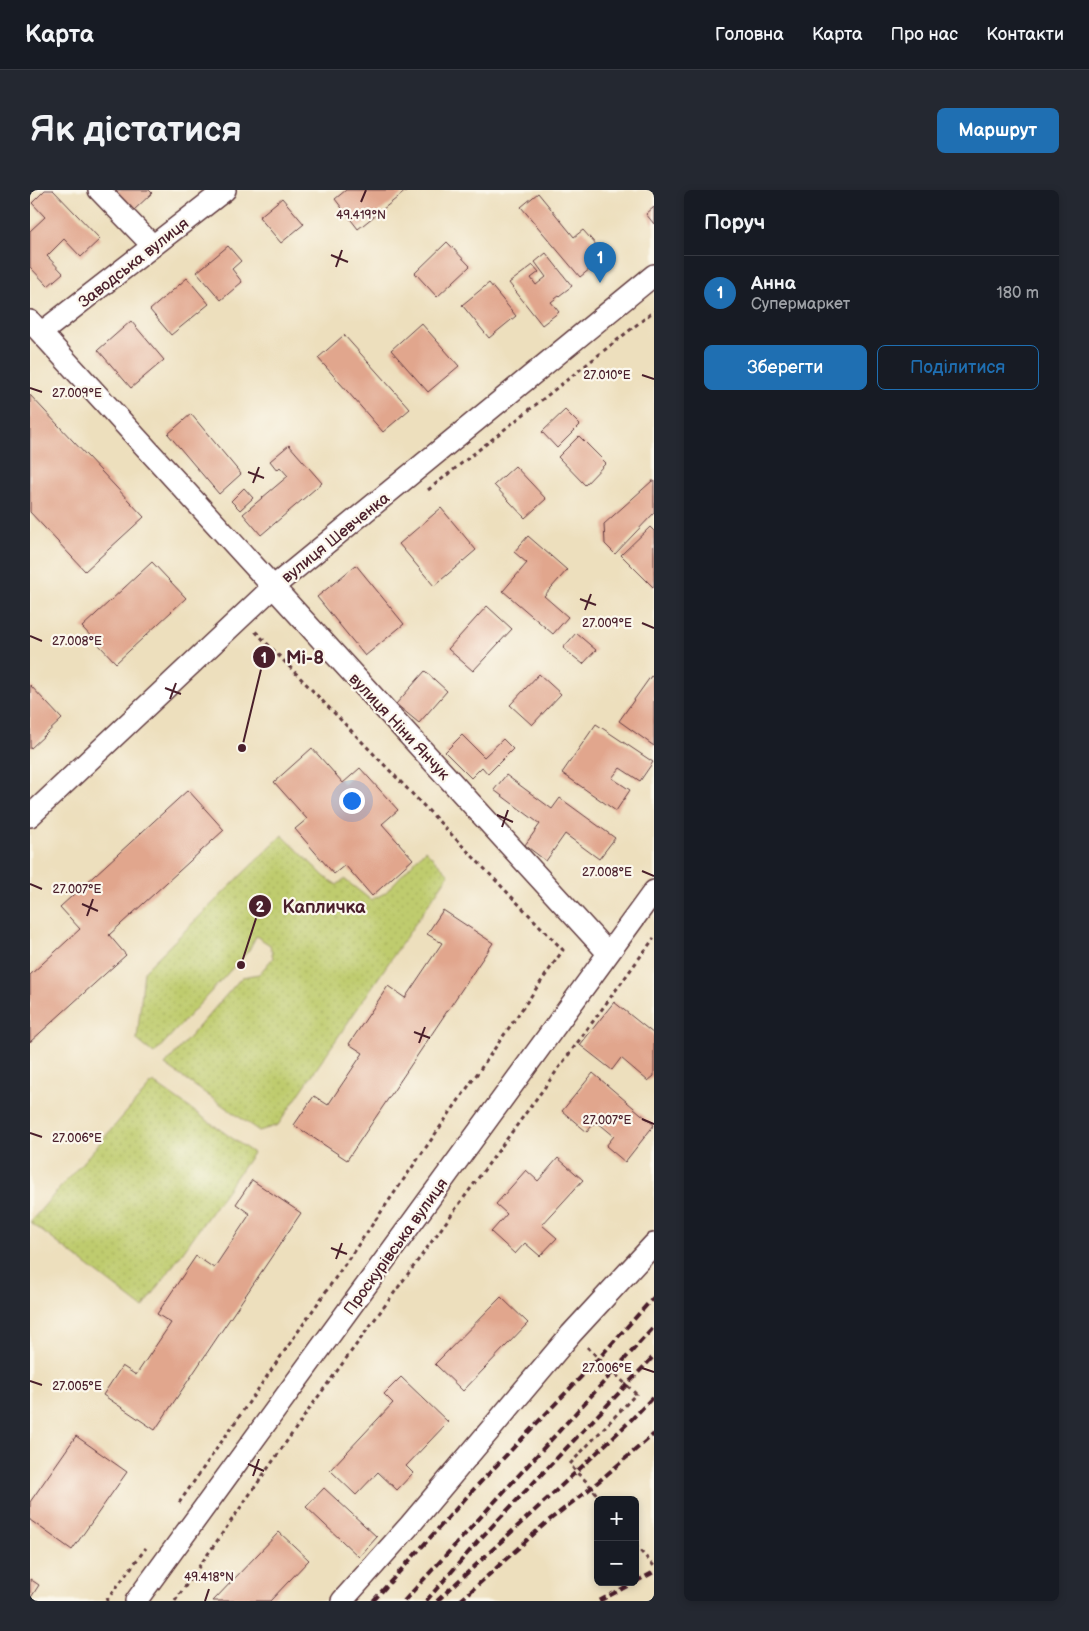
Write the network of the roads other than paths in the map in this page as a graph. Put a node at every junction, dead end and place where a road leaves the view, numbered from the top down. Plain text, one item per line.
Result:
1 (99, 190) edge
2 (225, 190) edge
3 (153, 246) junction
4 (654, 275) edge
5 (35, 327) edge
6 (273, 587) junction
7 (30, 816) edge
8 (654, 891) edge
9 (608, 953) junction
10 (654, 1244) edge
11 (136, 1601) edge
12 (342, 1601) edge

1 - 3 street
2 - 3 street, Заводська вулиця
3 - 5 street, Заводська вулиця
4 - 6 street, вулиця Шевченка
5 - 6 street, вулиця Ніни Янчук
6 - 7 street, вулиця Шевченка
6 - 9 street, вулиця Ніни Янчук
8 - 9 street, Проскурівська вулиця
9 - 11 street, Проскурівська вулиця
10 - 12 street

